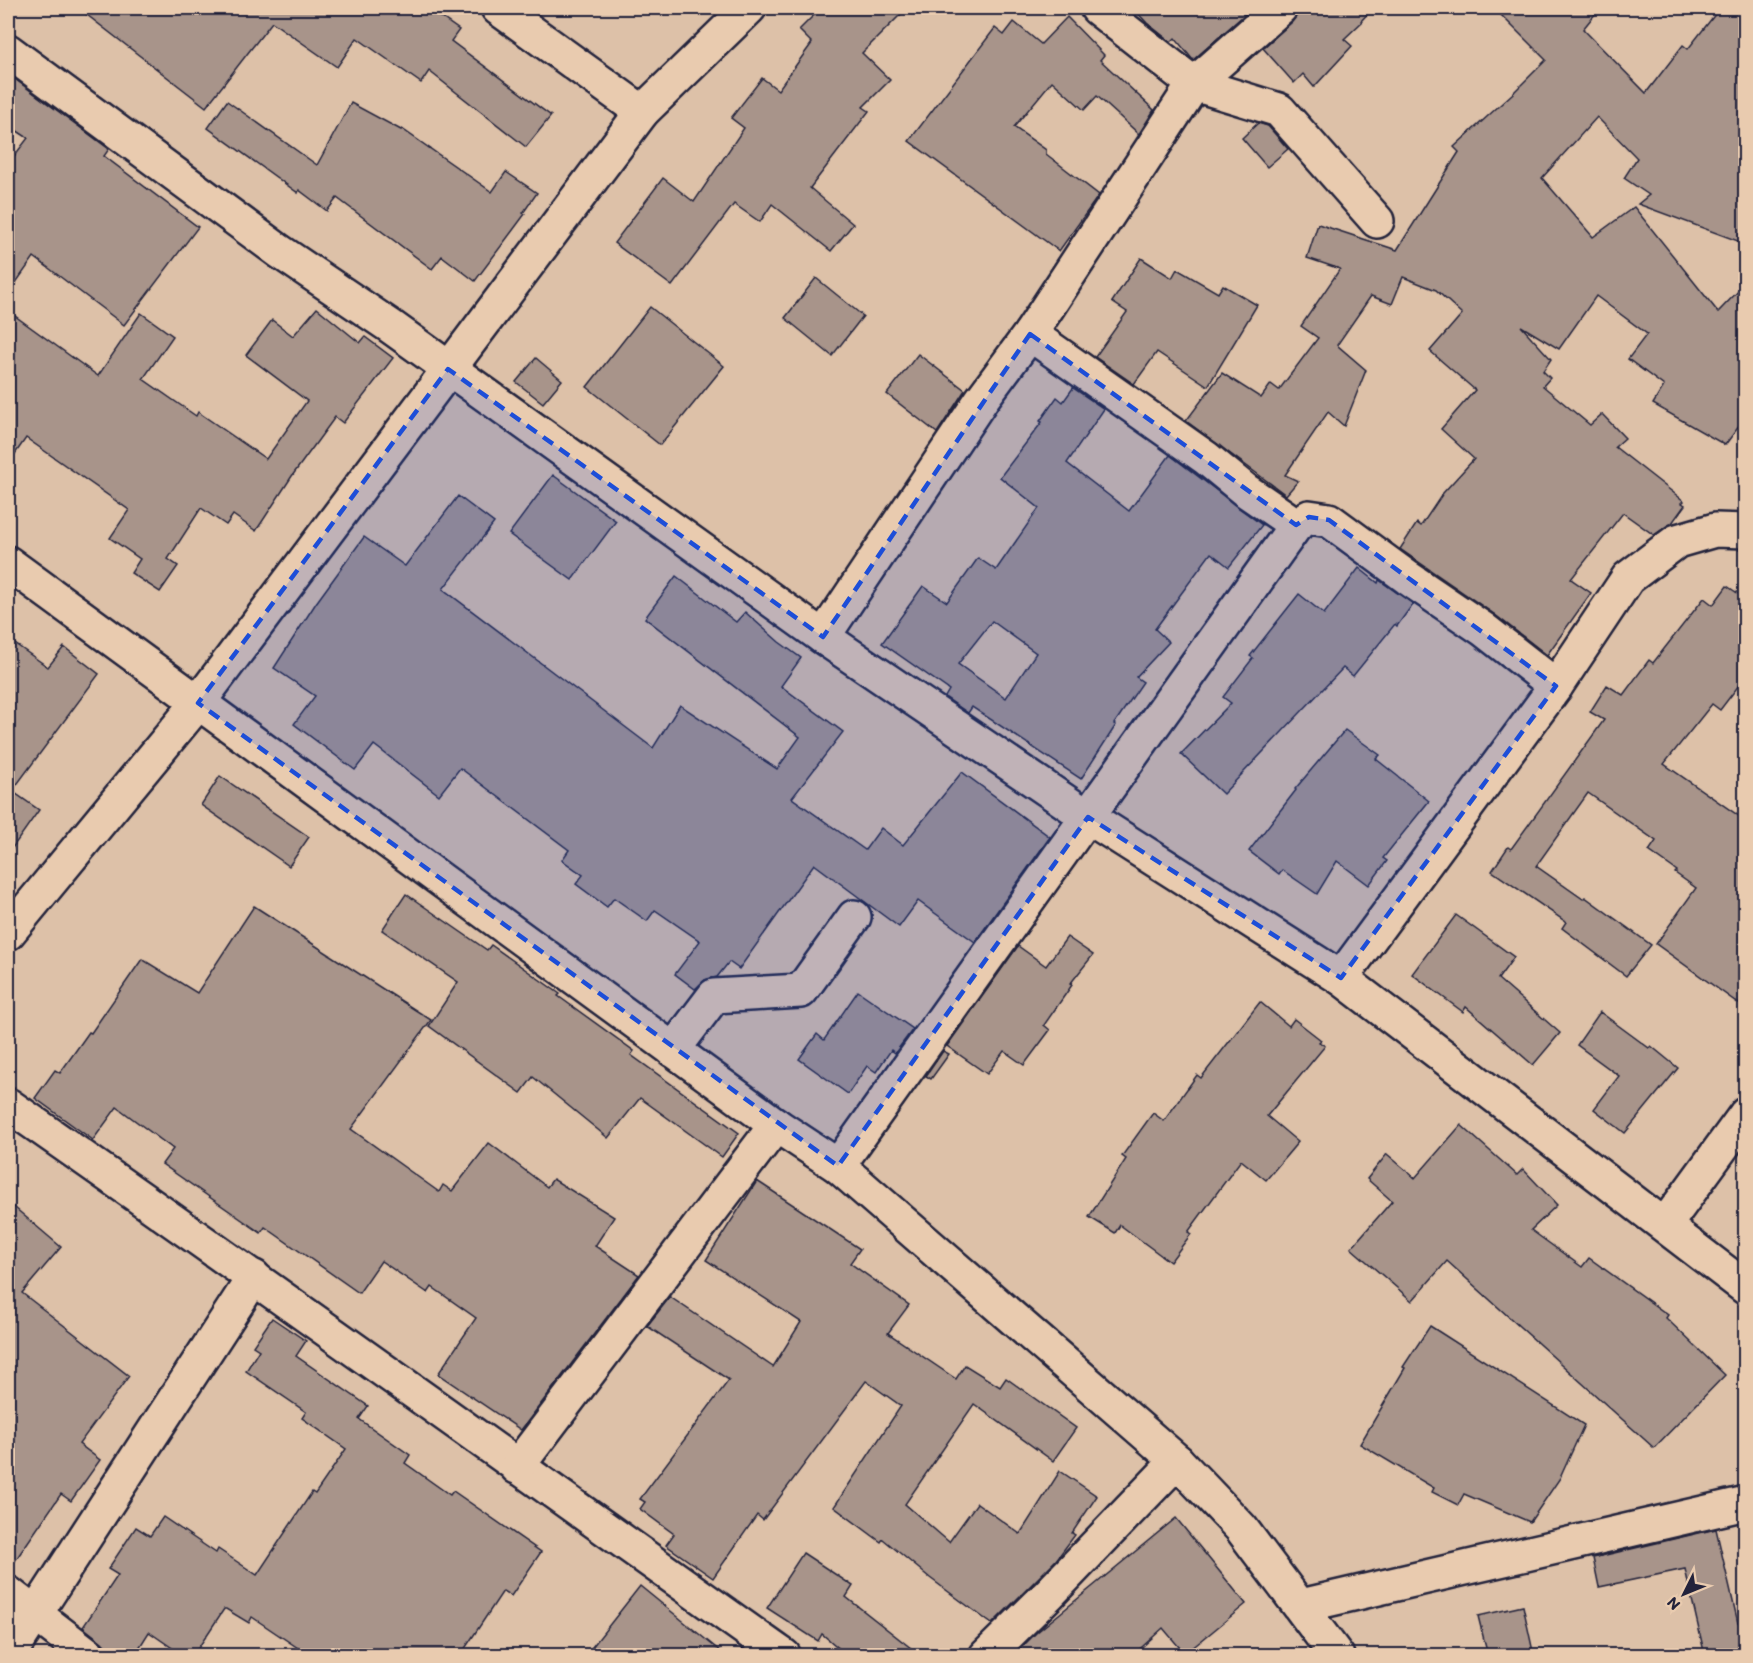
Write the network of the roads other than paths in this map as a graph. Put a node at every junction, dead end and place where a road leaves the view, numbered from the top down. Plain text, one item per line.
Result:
1 (498, 8) edge
2 (749, 8) edge
3 (1097, 8) edge
4 (1280, 8) edge
5 (8, 51) edge
6 (1194, 84) junction
7 (642, 112) junction
8 (1377, 221) dead end
9 (1030, 334) junction
10 (448, 369) junction
11 (1296, 525) junction
12 (1746, 531) edge
13 (8, 563) edge
14 (823, 637) junction
15 (1556, 686) junction
16 (198, 703) junction
17 (1088, 817) junction
18 (854, 917) dead end
19 (8, 933) edge
20 (1341, 978) junction
21 (673, 1050) junction
22 (8, 1105) edge
23 (1746, 1114) edge
24 (776, 1125) junction
25 (838, 1166) junction
26 (1665, 1225) junction
27 (254, 1277) junction
28 (1746, 1288) edge
29 (1177, 1461) junction
30 (517, 1467) junction
31 (1746, 1503) edge
32 (8, 1593) edge
33 (1301, 1606) junction
34 (36, 1615) junction
35 (8, 1656) edge
36 (90, 1656) edge
37 (784, 1656) edge
38 (986, 1656) edge
39 (1337, 1656) edge

1 - 7 street
2 - 7 street
3 - 6 street
4 - 6 street
5 - 10 street
6 - 8 street
6 - 9 street
7 - 10 street
9 - 11 street
9 - 14 street
10 - 14 street
10 - 16 street
11 - 15 street
11 - 17 street
12 - 15 street
13 - 16 street
14 - 17 street
15 - 20 street
16 - 19 street
16 - 21 street
17 - 20 street
17 - 25 street
18 - 21 street
20 - 26 street
21 - 24 street
22 - 27 street
23 - 26 street
24 - 25 street
24 - 30 street
25 - 29 street
26 - 28 street
27 - 30 street
27 - 34 street
29 - 33 street
29 - 38 street
30 - 37 street
31 - 33 street
32 - 34 street
33 - 39 street
34 - 35 street
34 - 36 street

